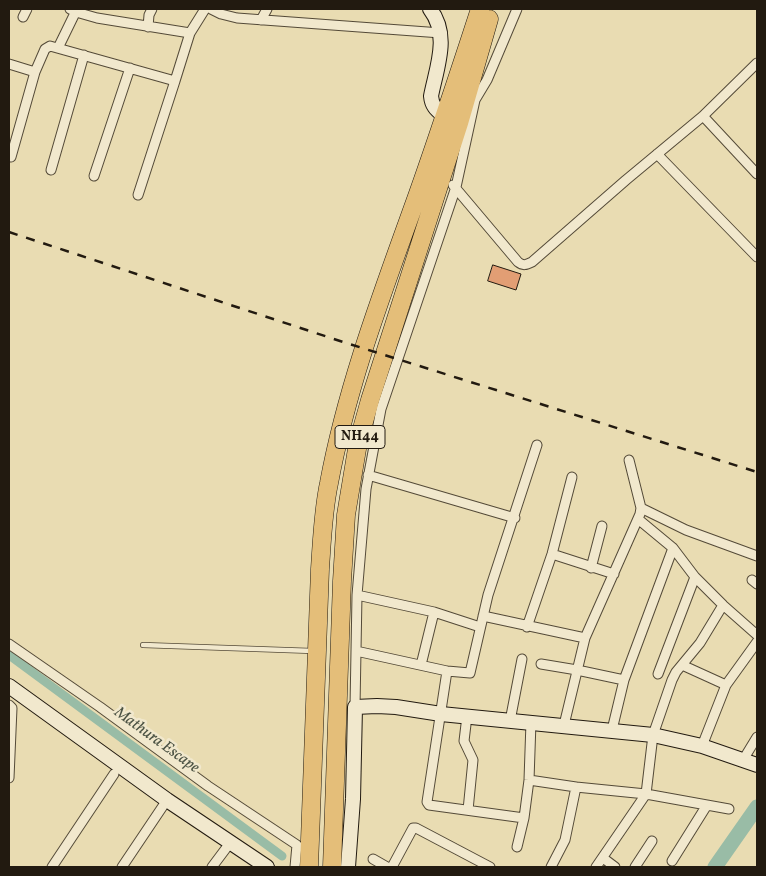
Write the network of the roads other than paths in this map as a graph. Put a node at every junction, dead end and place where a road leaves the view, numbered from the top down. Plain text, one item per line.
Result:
1 (152, 9) edge
2 (205, 9) edge
3 (211, 9) edge
4 (267, 9) edge
5 (430, 9) edge
6 (517, 9) edge
7 (74, 10) edge
8 (99, 13) edge
9 (484, 16) edge
10 (261, 20) junction
11 (148, 27) junction
12 (190, 33) junction
13 (441, 33) junction
14 (58, 48) junction
15 (84, 55) junction
16 (757, 63) edge
17 (9, 64) edge
18 (130, 68) junction
19 (35, 72) junction
20 (174, 81) junction
21 (703, 116) junction
22 (445, 117) junction
23 (657, 154) junction
24 (11, 157) dead end
25 (52, 170) dead end
26 (757, 174) edge
27 (94, 176) dead end
28 (449, 182) junction
29 (138, 195) dead end
30 (757, 257) edge
31 (537, 445) dead end
32 (629, 460) dead end
33 (368, 475) junction
34 (572, 477) dead end
35 (641, 508) junction
36 (515, 518) junction
37 (638, 519) junction
38 (602, 526) dead end
39 (673, 548) junction
40 (552, 554) junction
41 (757, 556) edge
42 (591, 568) junction
43 (614, 574) junction
44 (695, 577) junction
45 (357, 595) junction
46 (723, 605) junction
47 (434, 612) junction
48 (483, 616) junction
49 (480, 626) junction
50 (527, 626) junction
51 (757, 635) edge
52 (585, 638) junction
53 (757, 642) edge
54 (9, 644) edge
55 (143, 645) dead end
56 (356, 650) junction
57 (317, 651) junction
58 (522, 659) dead end
59 (541, 664) dead end
60 (421, 665) junction
61 (682, 665) junction
62 (577, 670) junction
63 (447, 671) junction
64 (658, 674) dead end
65 (624, 680) junction
66 (9, 686) edge
67 (726, 686) junction
68 (9, 705) edge
69 (355, 707) junction
70 (441, 714) junction
71 (467, 716) junction
72 (510, 721) junction
73 (531, 722) junction
74 (564, 725) junction
75 (612, 730) junction
76 (653, 735) junction
77 (757, 737) edge
78 (702, 746) junction
79 (743, 760) junction
80 (757, 765) edge
81 (114, 774) dead end
82 (9, 778) edge
83 (529, 780) junction
84 (576, 787) junction
85 (646, 794) junction
86 (167, 800) junction
87 (707, 805) junction
88 (729, 809) dead end
89 (468, 810) junction
90 (524, 818) junction
91 (652, 841) dead end
92 (230, 843) junction
93 (517, 847) dead end
94 (603, 858) junction
95 (373, 859) dead end
96 (672, 862) dead end
97 (52, 867) edge
98 (122, 867) edge
99 (212, 867) edge
100 (267, 867) edge
101 (295, 867) edge
102 (309, 867) edge
103 (332, 867) edge
104 (348, 867) edge
105 (387, 867) edge
106 (392, 867) edge
107 (490, 867) edge
108 (551, 867) edge
109 (596, 867) edge
110 (615, 867) edge
111 (635, 867) edge

1 - 11 street
2 - 12 street
3 - 10 street
4 - 10 street
5 - 13 street
6 - 28 street
7 - 8 street
7 - 14 street
8 - 11 street
9 - 22 highway, NH44
9 - 28 highway, NH44
10 - 13 street
11 - 12 street
12 - 20 street
13 - 22 street
14 - 15 street
14 - 19 street
15 - 18 street
15 - 25 street
16 - 21 street
17 - 19 street
18 - 20 street
18 - 27 street
19 - 24 street
20 - 29 street
21 - 23 street
21 - 26 street
22 - 57 highway, NH44
23 - 28 street
23 - 30 street
28 - 33 street
28 - 103 highway, NH44
31 - 36 street
32 - 35 street
33 - 36 street
33 - 45 street
34 - 40 street
35 - 37 street
35 - 41 street
36 - 48 street
37 - 39 street
37 - 43 street
38 - 42 street
39 - 44 street
39 - 65 street
40 - 42 street
40 - 50 street
42 - 43 street
43 - 52 street
44 - 46 street
44 - 64 street
45 - 47 street
45 - 56 street
46 - 51 street
46 - 61 street
47 - 49 street
47 - 60 street
48 - 49 street
48 - 50 street
49 - 63 street
50 - 52 street
52 - 62 street
53 - 67 street
54 - 101 street
55 - 57 lane
56 - 60 street
56 - 69 street
57 - 102 highway, NH44
58 - 72 street
59 - 62 street
60 - 63 street
61 - 67 street
61 - 76 street
62 - 65 street
62 - 74 street
63 - 70 street
65 - 75 street
66 - 86 street
67 - 78 street
68 - 82 street
69 - 70 street
69 - 104 street
70 - 71 street
70 - 89 street
71 - 72 street
71 - 89 street
72 - 73 street
73 - 74 street
73 - 83 street
74 - 75 street
75 - 76 street
76 - 78 street
76 - 85 street
77 - 79 street
78 - 79 street
79 - 80 street
81 - 97 street
83 - 84 street
83 - 90 street
84 - 85 street
84 - 108 street
85 - 87 street
85 - 94 street
86 - 92 street
86 - 98 street
87 - 88 street
87 - 96 street
89 - 90 street
90 - 93 street
91 - 111 street
92 - 99 street
92 - 100 street
94 - 109 street
94 - 110 street
95 - 105 street
106 - 107 street

